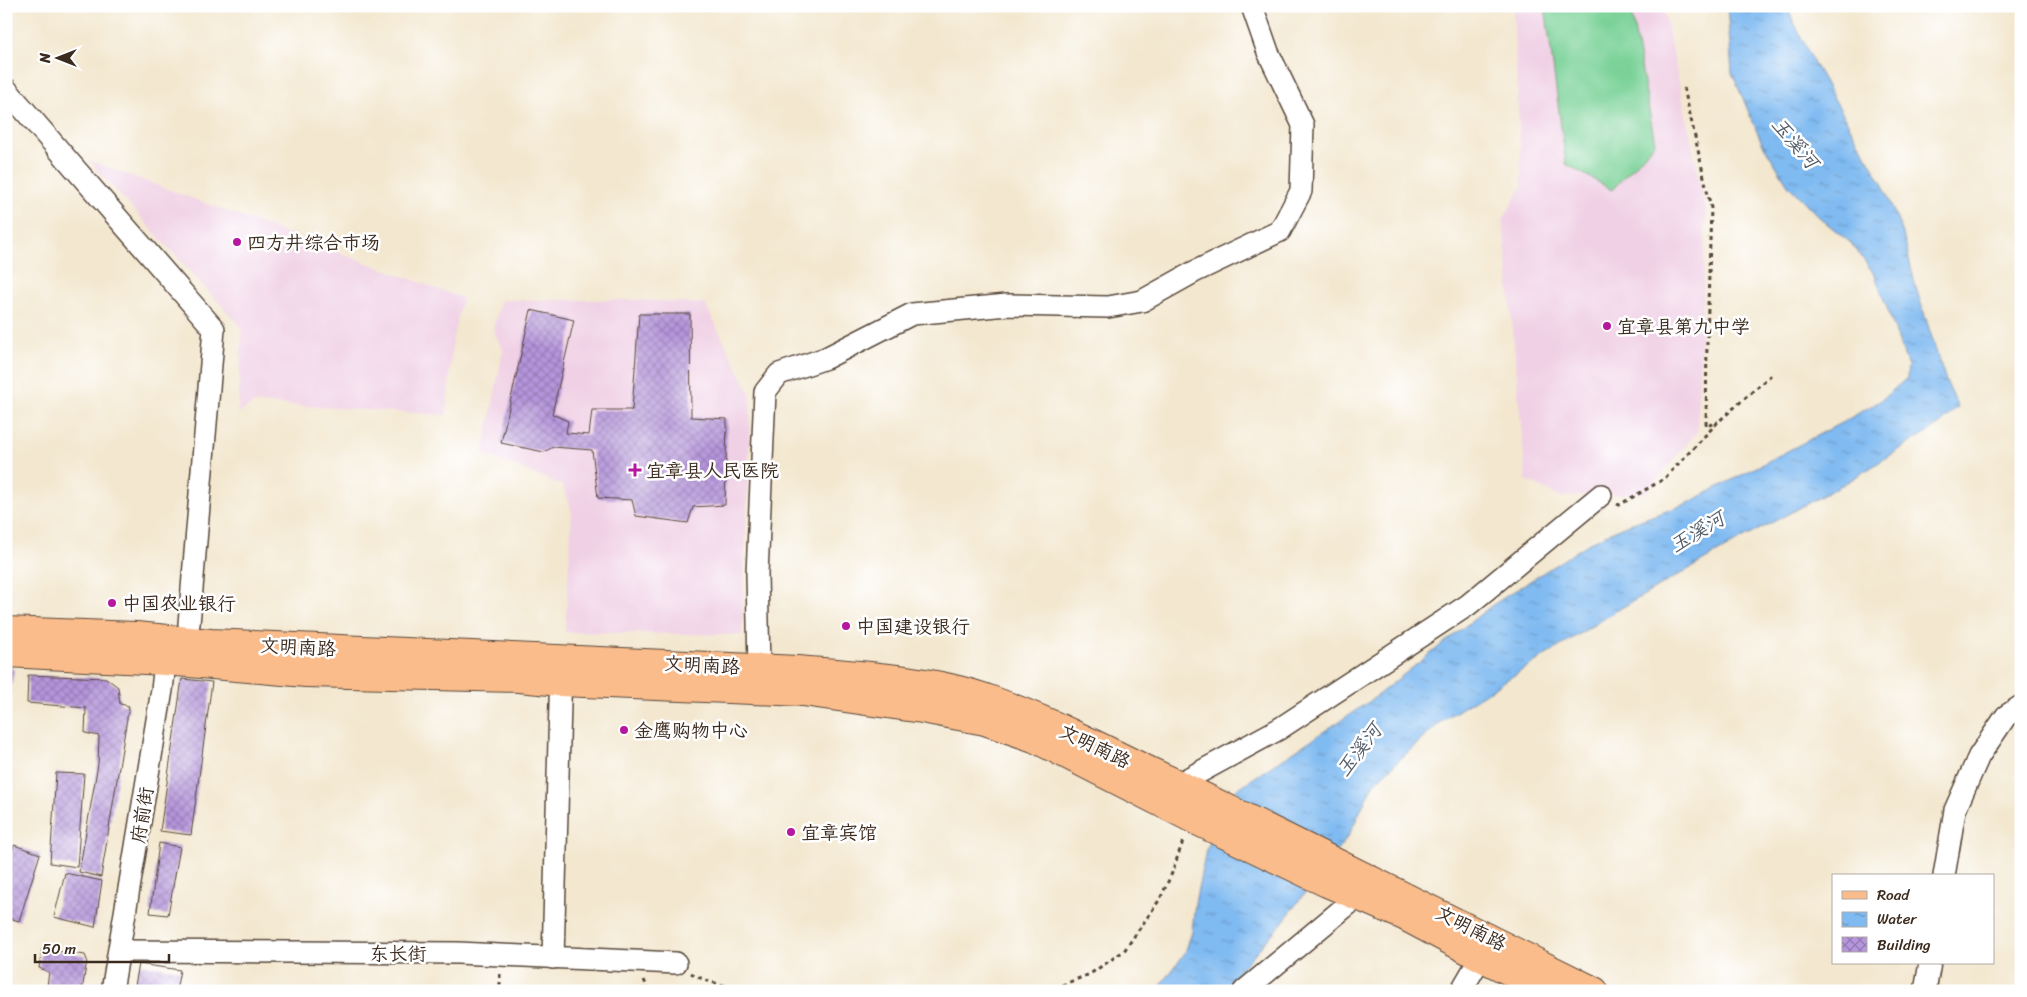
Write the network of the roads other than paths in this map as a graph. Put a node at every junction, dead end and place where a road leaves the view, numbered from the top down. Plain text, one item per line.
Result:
1 (1252, 6) edge
2 (6, 89) edge
3 (1601, 495) road end
4 (6, 631) edge
5 (174, 641) junction
6 (6, 654) edge
7 (759, 668) junction
8 (561, 671) junction
9 (2021, 706) edge
10 (1178, 784) junction
11 (1944, 874) edge
12 (1337, 875) junction
13 (1367, 888) junction
14 (1486, 948) junction
15 (120, 951) junction
16 (553, 958) junction
17 (676, 963) road end
18 (1930, 964) edge
19 (112, 991) edge
20 (1244, 991) edge
21 (1461, 991) edge
22 (1549, 991) edge
23 (1594, 991) edge
24 (1925, 991) edge

1 - 7 street
2 - 5 street, 府前街
3 - 10 street
4 - 5 main road
5 - 6 main road
5 - 8 main road, 文明南路
5 - 15 street, 府前街
7 - 8 main road, 文明南路
7 - 10 main road, 文明南路
8 - 12 main road
8 - 16 street
9 - 11 street
10 - 12 main road, 文明南路
12 - 13 main road, 文明南路
13 - 14 main road, 文明南路
13 - 20 street
14 - 21 street
14 - 22 main road
14 - 23 main road, 文明南路
15 - 16 street, 东长街
15 - 19 street, 府前街
16 - 17 street, 东长街
18 - 24 street

